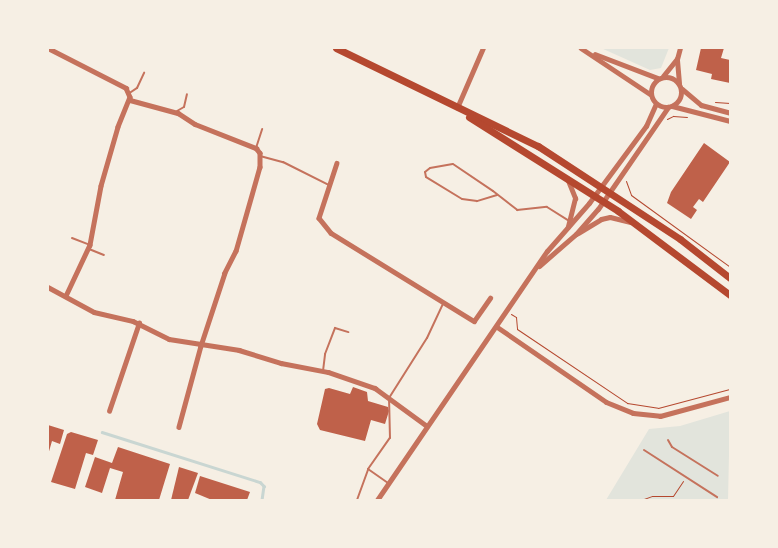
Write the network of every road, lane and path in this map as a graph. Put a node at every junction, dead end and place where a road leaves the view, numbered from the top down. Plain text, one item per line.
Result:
1 (48, 48) edge
2 (336, 48) edge
3 (483, 48) edge
4 (581, 48) edge
5 (680, 48) edge
6 (587, 51) junction
7 (677, 59) junction
8 (144, 73) dead end
9 (660, 77) junction
10 (680, 86) junction
11 (128, 94) junction
12 (187, 94) dead end
13 (650, 94) junction
14 (130, 100) junction
15 (730, 103) edge
16 (656, 104) junction
17 (670, 106) junction
18 (456, 108) junction
19 (711, 109) junction
20 (175, 112) junction
21 (730, 113) edge
22 (694, 118) dead end
23 (667, 119) dead end
24 (730, 121) edge
25 (262, 129) dead end
26 (256, 148) junction
27 (260, 156) junction
28 (338, 163) dead end
29 (567, 178) junction
30 (627, 178) dead end
31 (329, 185) junction
32 (600, 186) junction
33 (610, 192) junction
34 (497, 195) junction
35 (594, 196) junction
36 (604, 201) junction
37 (569, 221) junction
38 (636, 223) junction
39 (568, 228) junction
40 (576, 234) junction
41 (72, 238) dead end
42 (90, 247) junction
43 (104, 255) dead end
44 (730, 267) edge
45 (536, 268) junction
46 (730, 278) edge
47 (48, 287) edge
48 (730, 295) edge
49 (66, 296) junction
50 (490, 298) dead end
51 (443, 303) junction
52 (507, 311) junction
53 (139, 323) junction
54 (497, 327) junction
55 (348, 332) dead end
56 (201, 346) junction
57 (323, 371) junction
58 (730, 388) edge
59 (730, 397) edge
60 (389, 398) junction
61 (108, 411) dead end
62 (427, 426) junction
63 (179, 427) dead end
64 (668, 440) dead end
65 (644, 450) dead end
66 (368, 469) junction
67 (718, 476) dead end
68 (685, 478) junction
69 (388, 483) junction
70 (717, 497) dead end
71 (357, 500) edge
72 (377, 500) edge
73 (641, 500) edge

1 - 11 street
2 - 18 main road
3 - 18 street
4 - 6 street
5 - 7 street
6 - 9 street
6 - 13 street
7 - 9 street
7 - 10 street
8 - 11 lane
9 - 10 street
9 - 13 street
10 - 17 street
10 - 19 street
11 - 14 street
12 - 20 lane
13 - 16 street
14 - 20 street
14 - 42 street
15 - 19 path
16 - 17 street
16 - 32 street
17 - 24 street
17 - 33 street
18 - 29 main road
18 - 32 main road
19 - 21 street
20 - 26 street
22 - 23 path
25 - 26 lane
26 - 27 street
27 - 31 lane
27 - 56 street
28 - 31 street
29 - 35 main road
29 - 37 street
30 - 44 path
31 - 51 street
32 - 33 main road
32 - 35 street
33 - 36 street
33 - 46 main road
34 - 34 lane
34 - 37 lane
35 - 36 main road
35 - 39 street
36 - 38 main road
36 - 40 street
37 - 39 street
38 - 40 street
38 - 48 main road
39 - 45 street
40 - 45 street
41 - 42 lane
42 - 43 lane
42 - 49 street
45 - 52 street
47 - 49 street
49 - 53 street
50 - 51 street
51 - 60 lane
52 - 54 street
52 - 58 path
53 - 56 street
53 - 61 street
54 - 59 street
54 - 62 street
55 - 57 lane
56 - 57 street
56 - 63 street
57 - 60 street
60 - 62 street
60 - 66 lane
62 - 69 street
64 - 67 lane
65 - 68 lane
66 - 69 lane
66 - 71 lane
68 - 70 lane
68 - 73 path
69 - 72 street

